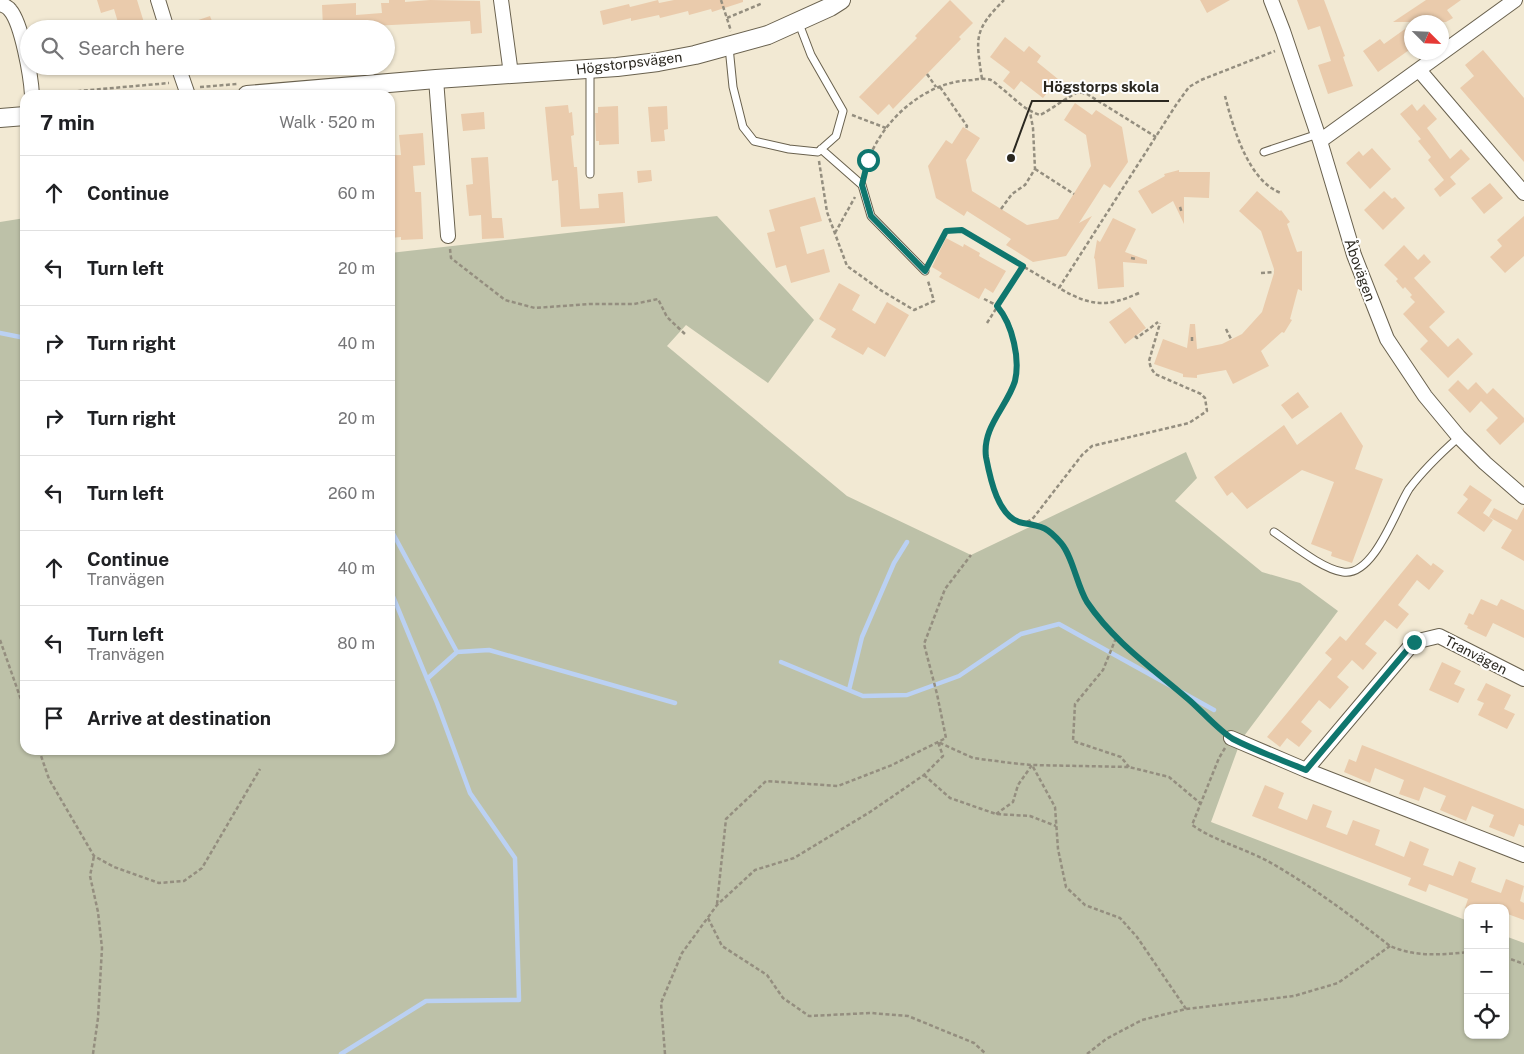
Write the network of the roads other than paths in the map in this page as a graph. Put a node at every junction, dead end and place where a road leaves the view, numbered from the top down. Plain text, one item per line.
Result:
1 (158, 0) edge
2 (502, 0) edge
3 (841, 0) edge
4 (1271, 0) edge
5 (1515, 0) edge
6 (0, 4) edge
7 (164, 20) edge
8 (798, 21) junction
9 (20, 33) edge
10 (732, 45) junction
11 (590, 69) junction
12 (1419, 70) junction
13 (510, 74) junction
14 (30, 75) edge
15 (181, 75) edge
16 (436, 80) junction
17 (35, 90) edge
18 (186, 90) edge
19 (310, 90) edge
20 (20, 116) edge
21 (0, 118) edge
22 (1319, 138) junction
23 (819, 150) junction
24 (1264, 152) dead end
25 (590, 174) dead end
26 (1524, 193) edge
27 (448, 236) road end
28 (925, 271) road end
29 (1459, 437) junction
30 (1524, 497) edge
31 (1274, 532) dead end
32 (1524, 679) edge
33 (1231, 738) road end
34 (1306, 770) junction
35 (1524, 855) edge

1 - 7 street
2 - 13 street
3 - 8 street, Högstorpsvägen
4 - 22 street, Åbovägen
5 - 12 street
6 - 9 street
8 - 10 street, Högstorpsvägen
8 - 23 lane
10 - 11 street, Högstorpsvägen
10 - 23 lane
11 - 13 street, Högstorpsvägen
11 - 25 lane
12 - 22 street
12 - 26 street
13 - 16 street, Högstorpsvägen
14 - 17 street
15 - 18 street
16 - 19 street, Högstorpsvägen
16 - 27 street
20 - 21 street
22 - 24 lane
22 - 29 street, Åbovägen
23 - 28 lane
29 - 30 street, Åbovägen
29 - 31 lane
32 - 34 street, Tranvägen
33 - 34 street
34 - 35 street

